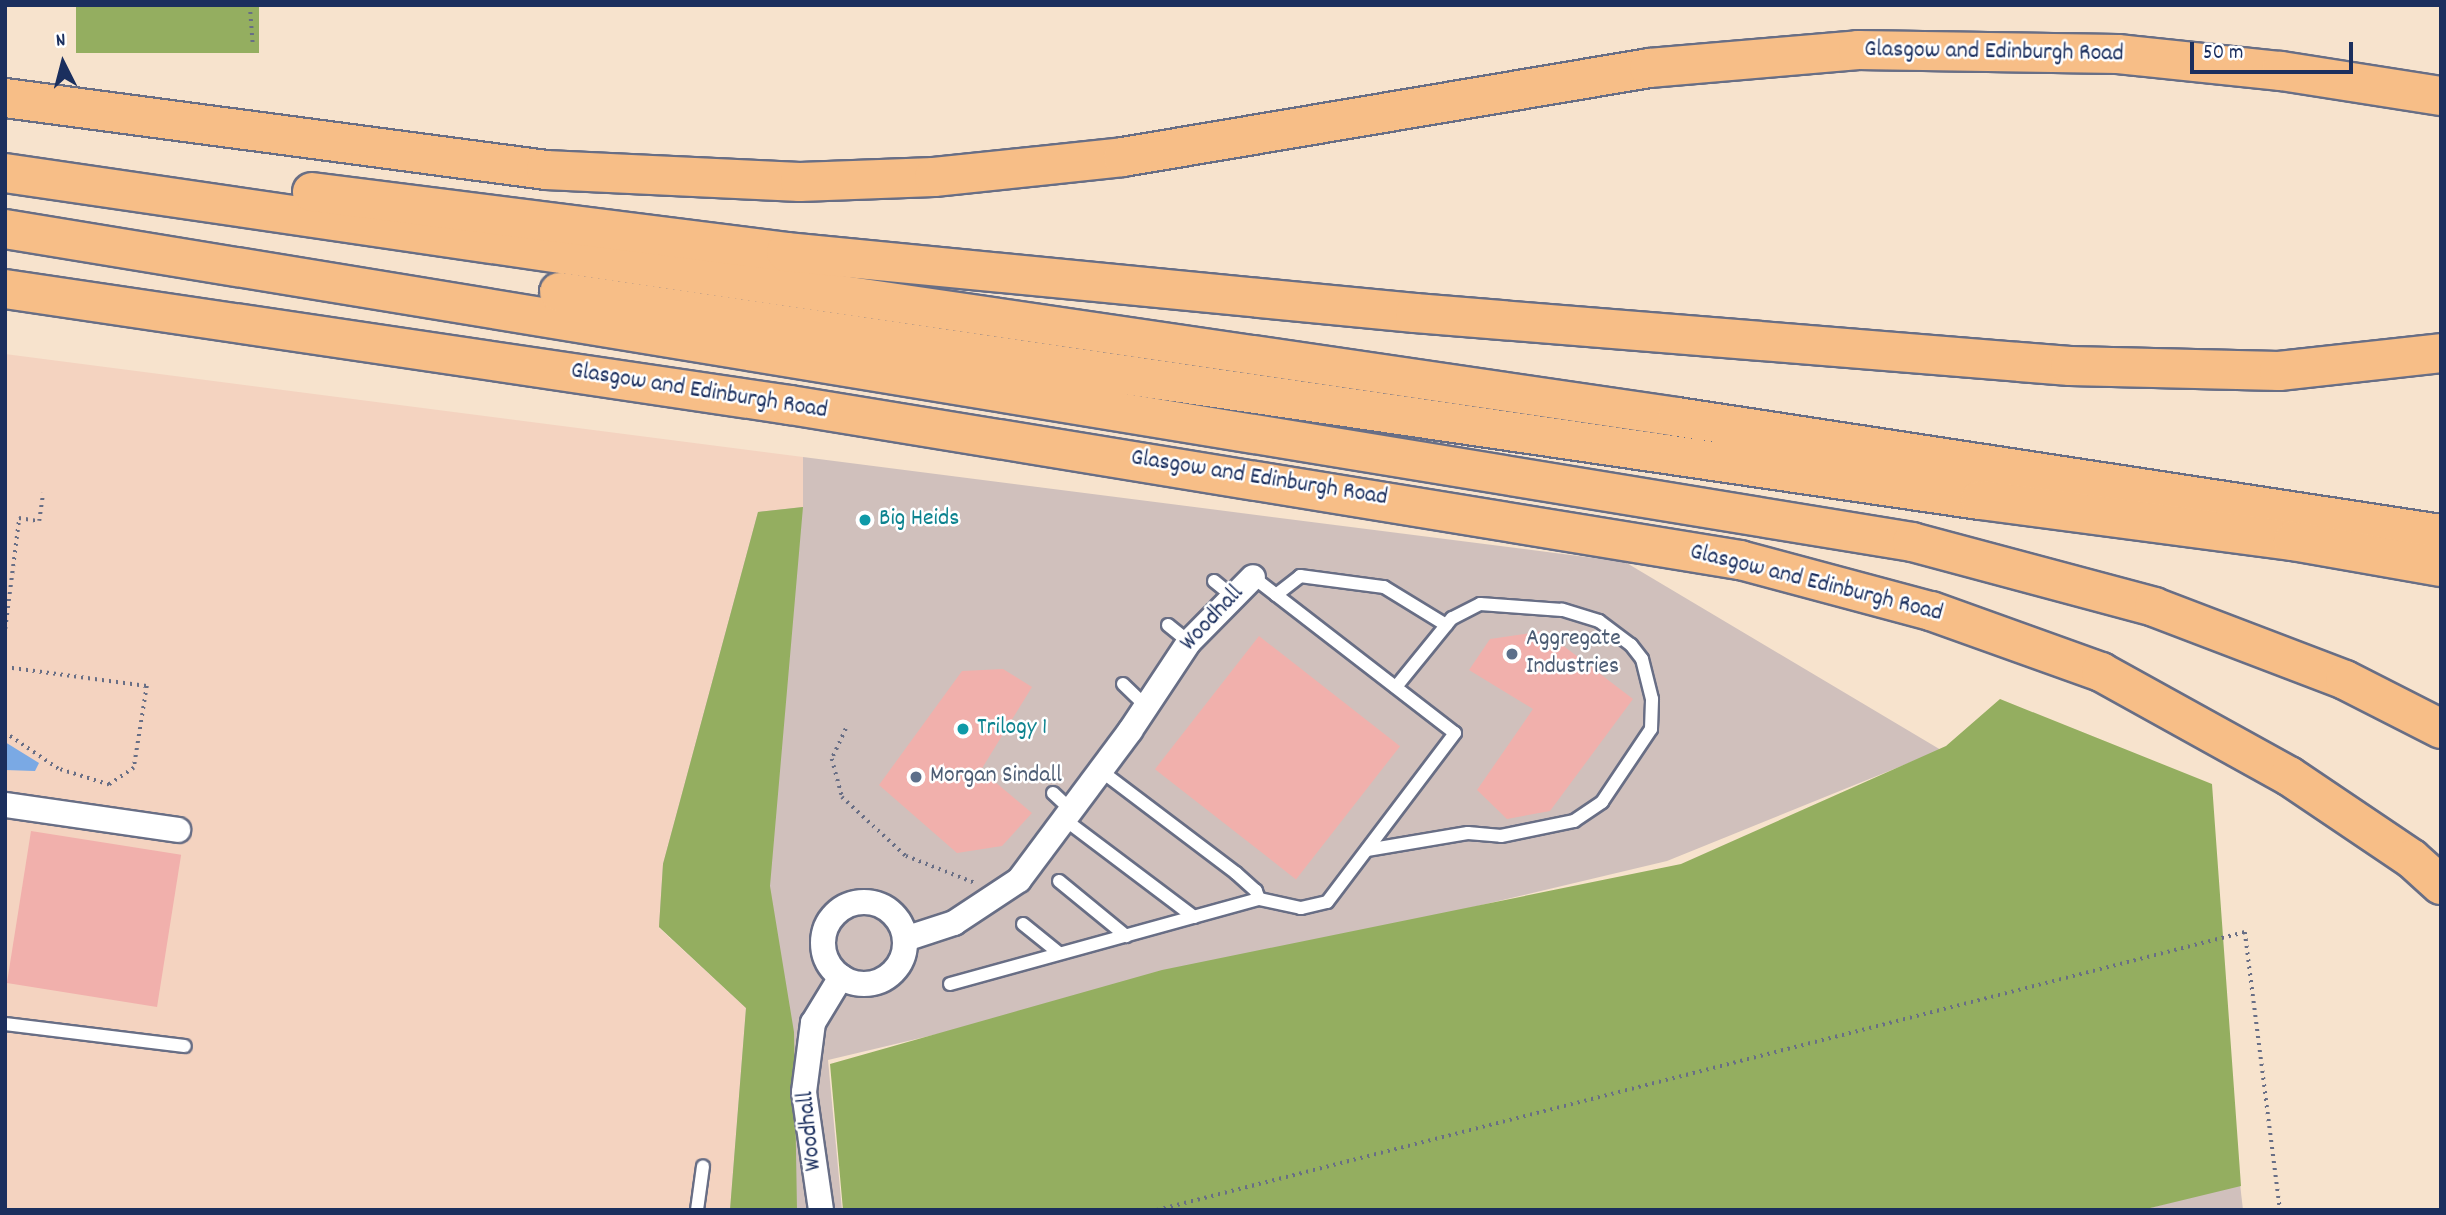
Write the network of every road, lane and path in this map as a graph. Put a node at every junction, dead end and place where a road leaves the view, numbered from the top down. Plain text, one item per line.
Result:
1 (250, 5) edge
2 (253, 45) dead end
3 (2441, 96) edge
4 (5, 98) edge
5 (5, 149) edge
6 (5, 173) edge
7 (5, 213) edge
8 (5, 229) edge
9 (5, 289) edge
10 (2441, 353) edge
11 (1191, 383) junction
12 (43, 493) dead end
13 (1856, 533) junction
14 (2441, 534) edge
15 (2441, 567) edge
16 (1253, 577) joint
17 (1214, 581) dead end
18 (1276, 594) junction
19 (1234, 597) junction
20 (1168, 625) dead end
21 (1446, 625) junction
22 (5, 629) edge
23 (1189, 642) junction
24 (5, 667) edge
25 (1123, 684) dead end
26 (1396, 687) junction
27 (1146, 706) junction
28 (846, 729) dead end
29 (2441, 729) edge
30 (5, 733) edge
31 (1101, 771) junction
32 (1054, 793) dead end
33 (5, 805) edge
34 (1068, 814) junction
35 (178, 830) dead end
36 (1367, 850) junction
37 (1059, 881) dead end
38 (2441, 885) edge
39 (1000, 892) junction
40 (1259, 899) junction
41 (1194, 917) junction
42 (1023, 925) dead end
43 (1126, 936) junction
44 (905, 939) junction
45 (1059, 953) junction
46 (841, 977) junction
47 (950, 984) dead end
48 (5, 1024) edge
49 (185, 1046) dead end
50 (703, 1166) dead end
51 (697, 1210) edge
52 (821, 1210) edge
53 (1157, 1210) edge
54 (2280, 1210) edge

1 - 2 path
3 - 4 highway, Glasgow and Edinburgh Road
5 - 10 highway
6 - 14 highway
7 - 11 highway
8 - 13 highway
9 - 38 highway, Glasgow and Edinburgh Road
11 - 13 highway
11 - 15 highway
12 - 22 path
13 - 29 highway
16 - 18 lane, Woodhall
16 - 19 street, Woodhall
17 - 19 lane
18 - 21 lane
18 - 26 lane, Woodhall
19 - 23 street, Woodhall
20 - 23 lane
21 - 26 lane
21 - 36 lane
23 - 27 street, Woodhall
24 - 30 path
25 - 27 lane
26 - 36 lane, Woodhall
27 - 31 street, Woodhall
28 - 39 path
31 - 34 street, Woodhall
31 - 40 lane
32 - 34 lane
33 - 35 street
34 - 39 street, Woodhall
34 - 41 lane
36 - 40 lane, Woodhall
37 - 43 lane
39 - 44 street, Woodhall
40 - 41 lane
41 - 43 lane
42 - 45 lane
43 - 45 lane
44 - 46 street
44 - 46 street
45 - 47 lane
46 - 52 street, Woodhall
48 - 49 lane
50 - 51 lane
53 - 54 path

